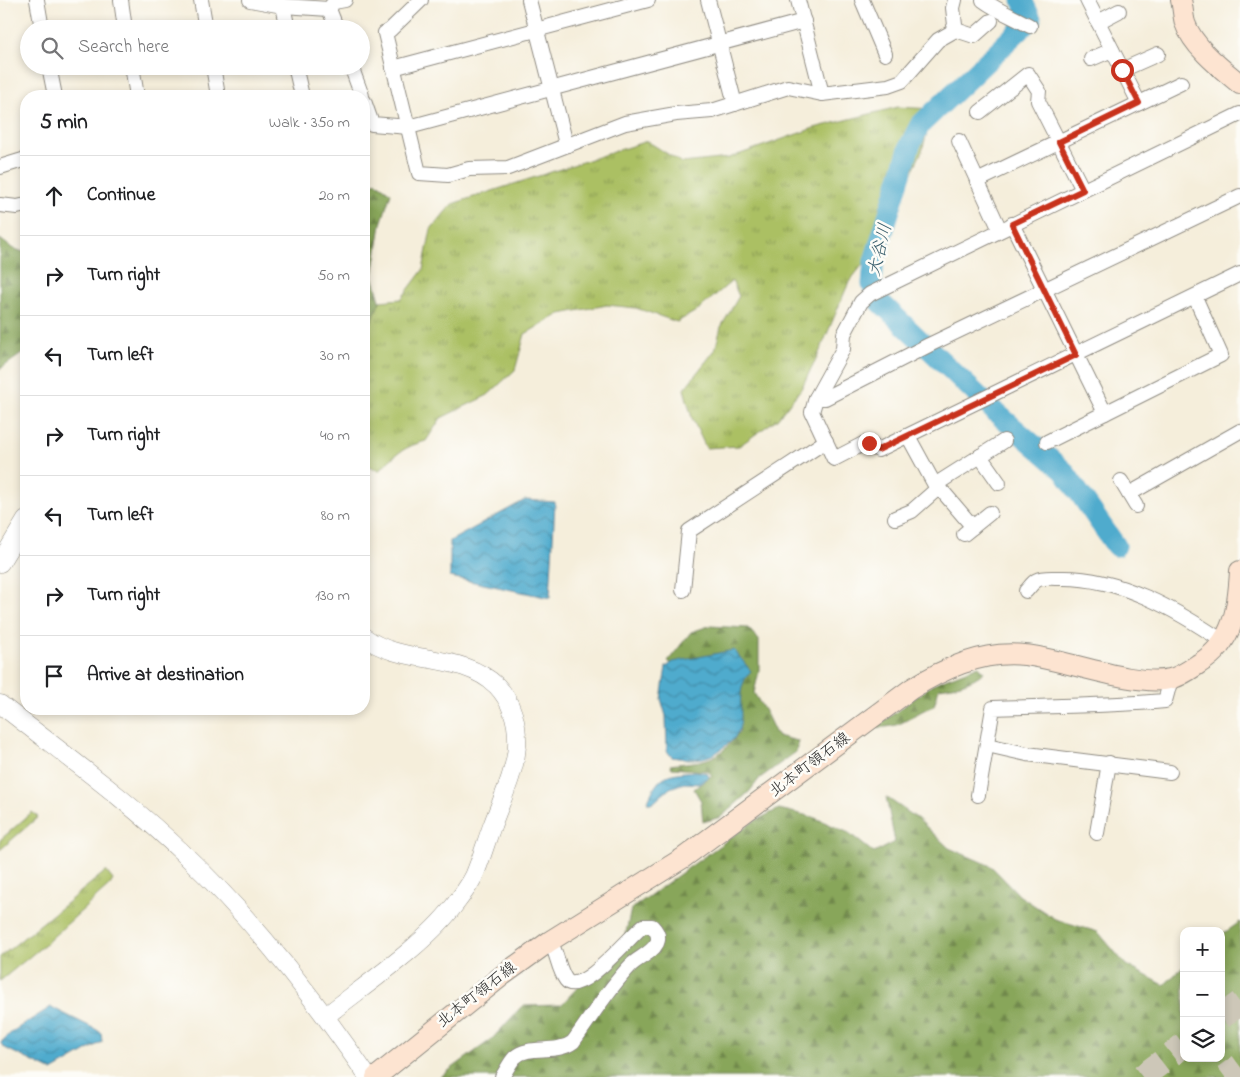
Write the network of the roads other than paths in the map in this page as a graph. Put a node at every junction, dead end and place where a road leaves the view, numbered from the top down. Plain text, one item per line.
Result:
1 (37, 0) edge
2 (120, 0) edge
3 (201, 0) edge
4 (250, 0) edge
5 (345, 0) edge
6 (421, 0) edge
7 (529, 0) edge
8 (648, 0) edge
9 (708, 0) edge
10 (798, 0) edge
11 (862, 0) edge
12 (956, 0) edge
13 (983, 0) edge
14 (1087, 0) edge
15 (1182, 0) edge
16 (283, 6) junction
17 (329, 9) junction
18 (1119, 11) dead end
19 (40, 20) edge
20 (123, 20) edge
21 (204, 20) edge
22 (286, 20) edge
23 (334, 20) edge
24 (804, 21) junction
25 (991, 21) dead end
26 (1098, 22) junction
27 (1026, 24) dead end
28 (953, 29) junction
29 (537, 30) junction
30 (719, 44) junction
31 (1112, 50) junction
32 (885, 54) dead end
33 (1158, 54) dead end
34 (1091, 59) dead end
35 (393, 68) junction
36 (1122, 70) junction
37 (51, 75) edge
38 (134, 75) edge
39 (214, 75) edge
40 (297, 75) edge
41 (355, 75) edge
42 (1181, 83) dead end
43 (1240, 84) edge
44 (552, 88) junction
45 (54, 90) edge
46 (136, 90) edge
47 (217, 90) edge
48 (301, 90) edge
49 (360, 90) edge
50 (822, 94) junction
51 (1139, 103) junction
52 (735, 104) junction
53 (980, 112) dead end
54 (1240, 114) edge
55 (370, 118) edge
56 (408, 127) junction
57 (959, 141) dead end
58 (1059, 142) junction
59 (566, 144) junction
60 (20, 161) edge
61 (0, 167) edge
62 (977, 181) junction
63 (1083, 190) junction
64 (1240, 196) edge
65 (0, 205) edge
66 (20, 206) edge
67 (1006, 227) junction
68 (1240, 274) edge
69 (1044, 289) junction
70 (1195, 297) junction
71 (1076, 355) junction
72 (816, 398) junction
73 (1105, 413) junction
74 (1240, 431) edge
75 (908, 436) junction
76 (1004, 441) dead end
77 (826, 442) junction
78 (1047, 442) dead end
79 (980, 456) junction
80 (1121, 481) dead end
81 (999, 483) dead end
82 (937, 489) junction
83 (990, 513) dead end
84 (895, 518) dead end
85 (20, 530) edge
86 (0, 564) edge
87 (1240, 571) edge
88 (683, 590) dead end
89 (1026, 591) dead end
90 (370, 642) edge
91 (1224, 642) junction
92 (1170, 680) junction
93 (0, 704) edge
94 (986, 745) junction
95 (1109, 763) junction
96 (1170, 772) dead end
97 (978, 795) dead end
98 (1097, 834) dead end
99 (550, 940) junction
100 (326, 1016) junction
101 (368, 1077) edge
102 (376, 1077) edge
103 (502, 1077) edge

1 - 19 street
2 - 20 street
3 - 21 street
4 - 16 street
5 - 17 street
6 - 35 street
7 - 29 street
8 - 29 street
9 - 30 street
10 - 24 street
11 - 32 street
12 - 28 street
13 - 27 street
14 - 26 street
15 - 43 main road
16 - 17 street
16 - 22 street
17 - 23 street
18 - 26 street
24 - 30 street
24 - 50 street
25 - 28 street
26 - 31 street
28 - 50 street
29 - 35 street
29 - 44 street
30 - 44 street
30 - 52 street
31 - 34 street
31 - 36 street
33 - 36 street
35 - 56 street
36 - 51 street
37 - 45 street
38 - 46 street
39 - 47 street
40 - 48 street
41 - 49 street
42 - 51 street
44 - 56 street
44 - 59 street
50 - 52 street
51 - 58 street
52 - 59 street
53 - 58 street
54 - 63 street
55 - 56 street
56 - 59 street
57 - 62 street
58 - 62 street
58 - 63 street
60 - 61 street
62 - 67 street
63 - 67 street
64 - 69 street
65 - 66 street
67 - 69 street
67 - 72 street
68 - 70 street
69 - 71 street
69 - 72 street
70 - 71 street
70 - 73 street
71 - 73 street
71 - 75 street
72 - 77 street
73 - 78 street
74 - 80 street
75 - 77 street
75 - 82 street
76 - 79 street
77 - 88 street
79 - 81 street
79 - 82 street
82 - 83 street
82 - 84 street
85 - 86 street
87 - 91 main road
89 - 91 street
90 - 100 street
91 - 92 main road
92 - 94 street
92 - 99 main road, 北本町領石線
93 - 100 street
94 - 95 street
94 - 97 street
95 - 96 street
95 - 98 street
99 - 102 main road, 北本町領石線
99 - 103 street
100 - 101 street

